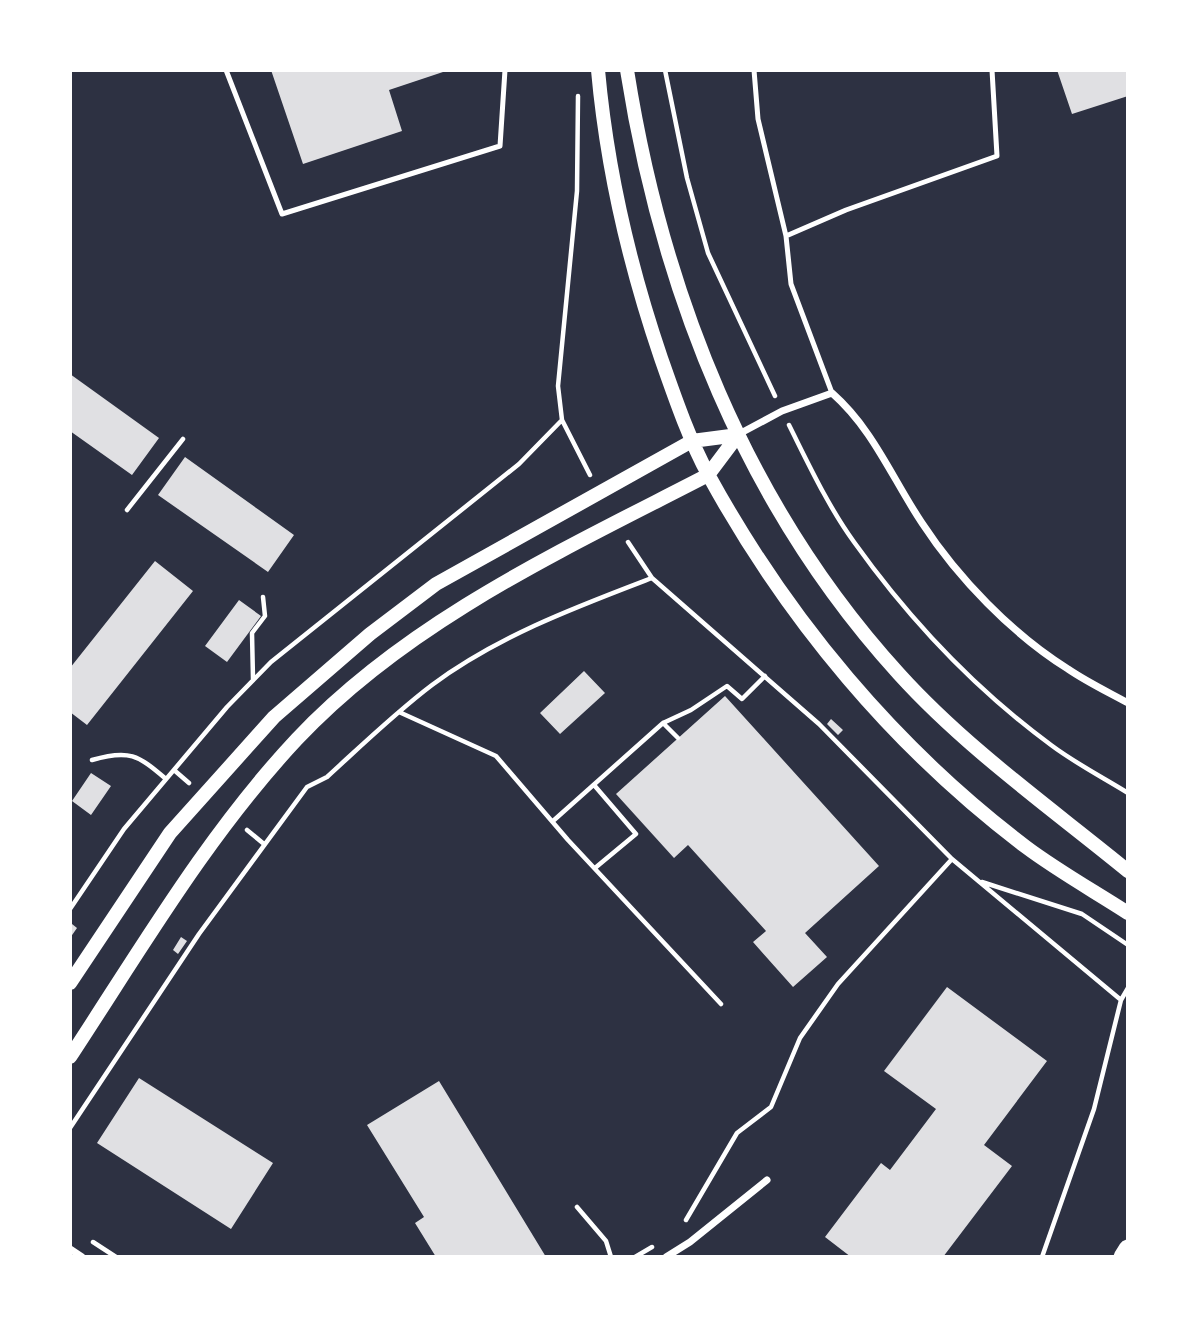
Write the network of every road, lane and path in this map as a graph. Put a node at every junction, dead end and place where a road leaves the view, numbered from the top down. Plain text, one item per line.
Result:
1 (226, 70) edge
2 (505, 70) edge
3 (598, 70) edge
4 (628, 70) edge
5 (665, 70) edge
6 (754, 70) edge
7 (992, 70) edge
8 (578, 92) dead end
9 (786, 236) junction
10 (832, 393) junction
11 (782, 411) junction
12 (562, 420) junction
13 (738, 435) junction
14 (183, 439) dead end
15 (692, 440) junction
16 (708, 475) junction
17 (592, 478) dead end
18 (127, 510) dead end
19 (628, 542) dead end
20 (653, 578) junction
21 (262, 597) dead end
22 (765, 676) junction
23 (253, 680) junction
24 (1128, 703) edge
25 (399, 712) junction
26 (663, 723) junction
27 (678, 738) dead end
28 (92, 760) dead end
29 (166, 779) junction
30 (594, 785) junction
31 (1128, 793) edge
32 (553, 821) junction
33 (952, 859) junction
34 (594, 868) junction
35 (1128, 871) edge
36 (979, 881) junction
37 (70, 909) edge
38 (1128, 913) edge
39 (1128, 945) edge
40 (70, 983) edge
41 (1128, 988) edge
42 (1121, 1000) junction
43 (721, 1004) dead end
44 (70, 1057) edge
45 (70, 1128) edge
46 (767, 1180) dead end
47 (577, 1207) dead end
48 (681, 1226) dead end
49 (654, 1245) dead end
50 (70, 1249) edge
51 (1128, 1249) edge
52 (82, 1257) edge
53 (611, 1257) edge
54 (635, 1257) edge
55 (666, 1257) edge
56 (1042, 1257) edge
57 (1123, 1257) edge

1 - 2 lane
3 - 15 main road
4 - 13 main road
5 - 11 path
6 - 9 lane
7 - 9 lane
8 - 12 path
9 - 10 lane
10 - 11 street
10 - 24 street
11 - 13 street
11 - 31 path
12 - 17 path
12 - 23 path
13 - 15 main road
13 - 16 main road
13 - 35 main road
14 - 18 path
15 - 16 main road
15 - 40 main road
16 - 38 main road
16 - 44 main road
19 - 20 path
20 - 22 path
20 - 25 path
21 - 23 path
22 - 26 path
22 - 33 path
23 - 29 path
25 - 32 path
25 - 45 path
26 - 27 path
26 - 30 path
28 - 29 path
29 - 37 path
30 - 32 path
30 - 34 path
32 - 34 path
33 - 36 path
33 - 48 path
34 - 43 path
36 - 39 path
36 - 42 path
41 - 42 path
42 - 56 path
46 - 55 street
47 - 53 path
49 - 54 path
50 - 52 street
51 - 57 highway

